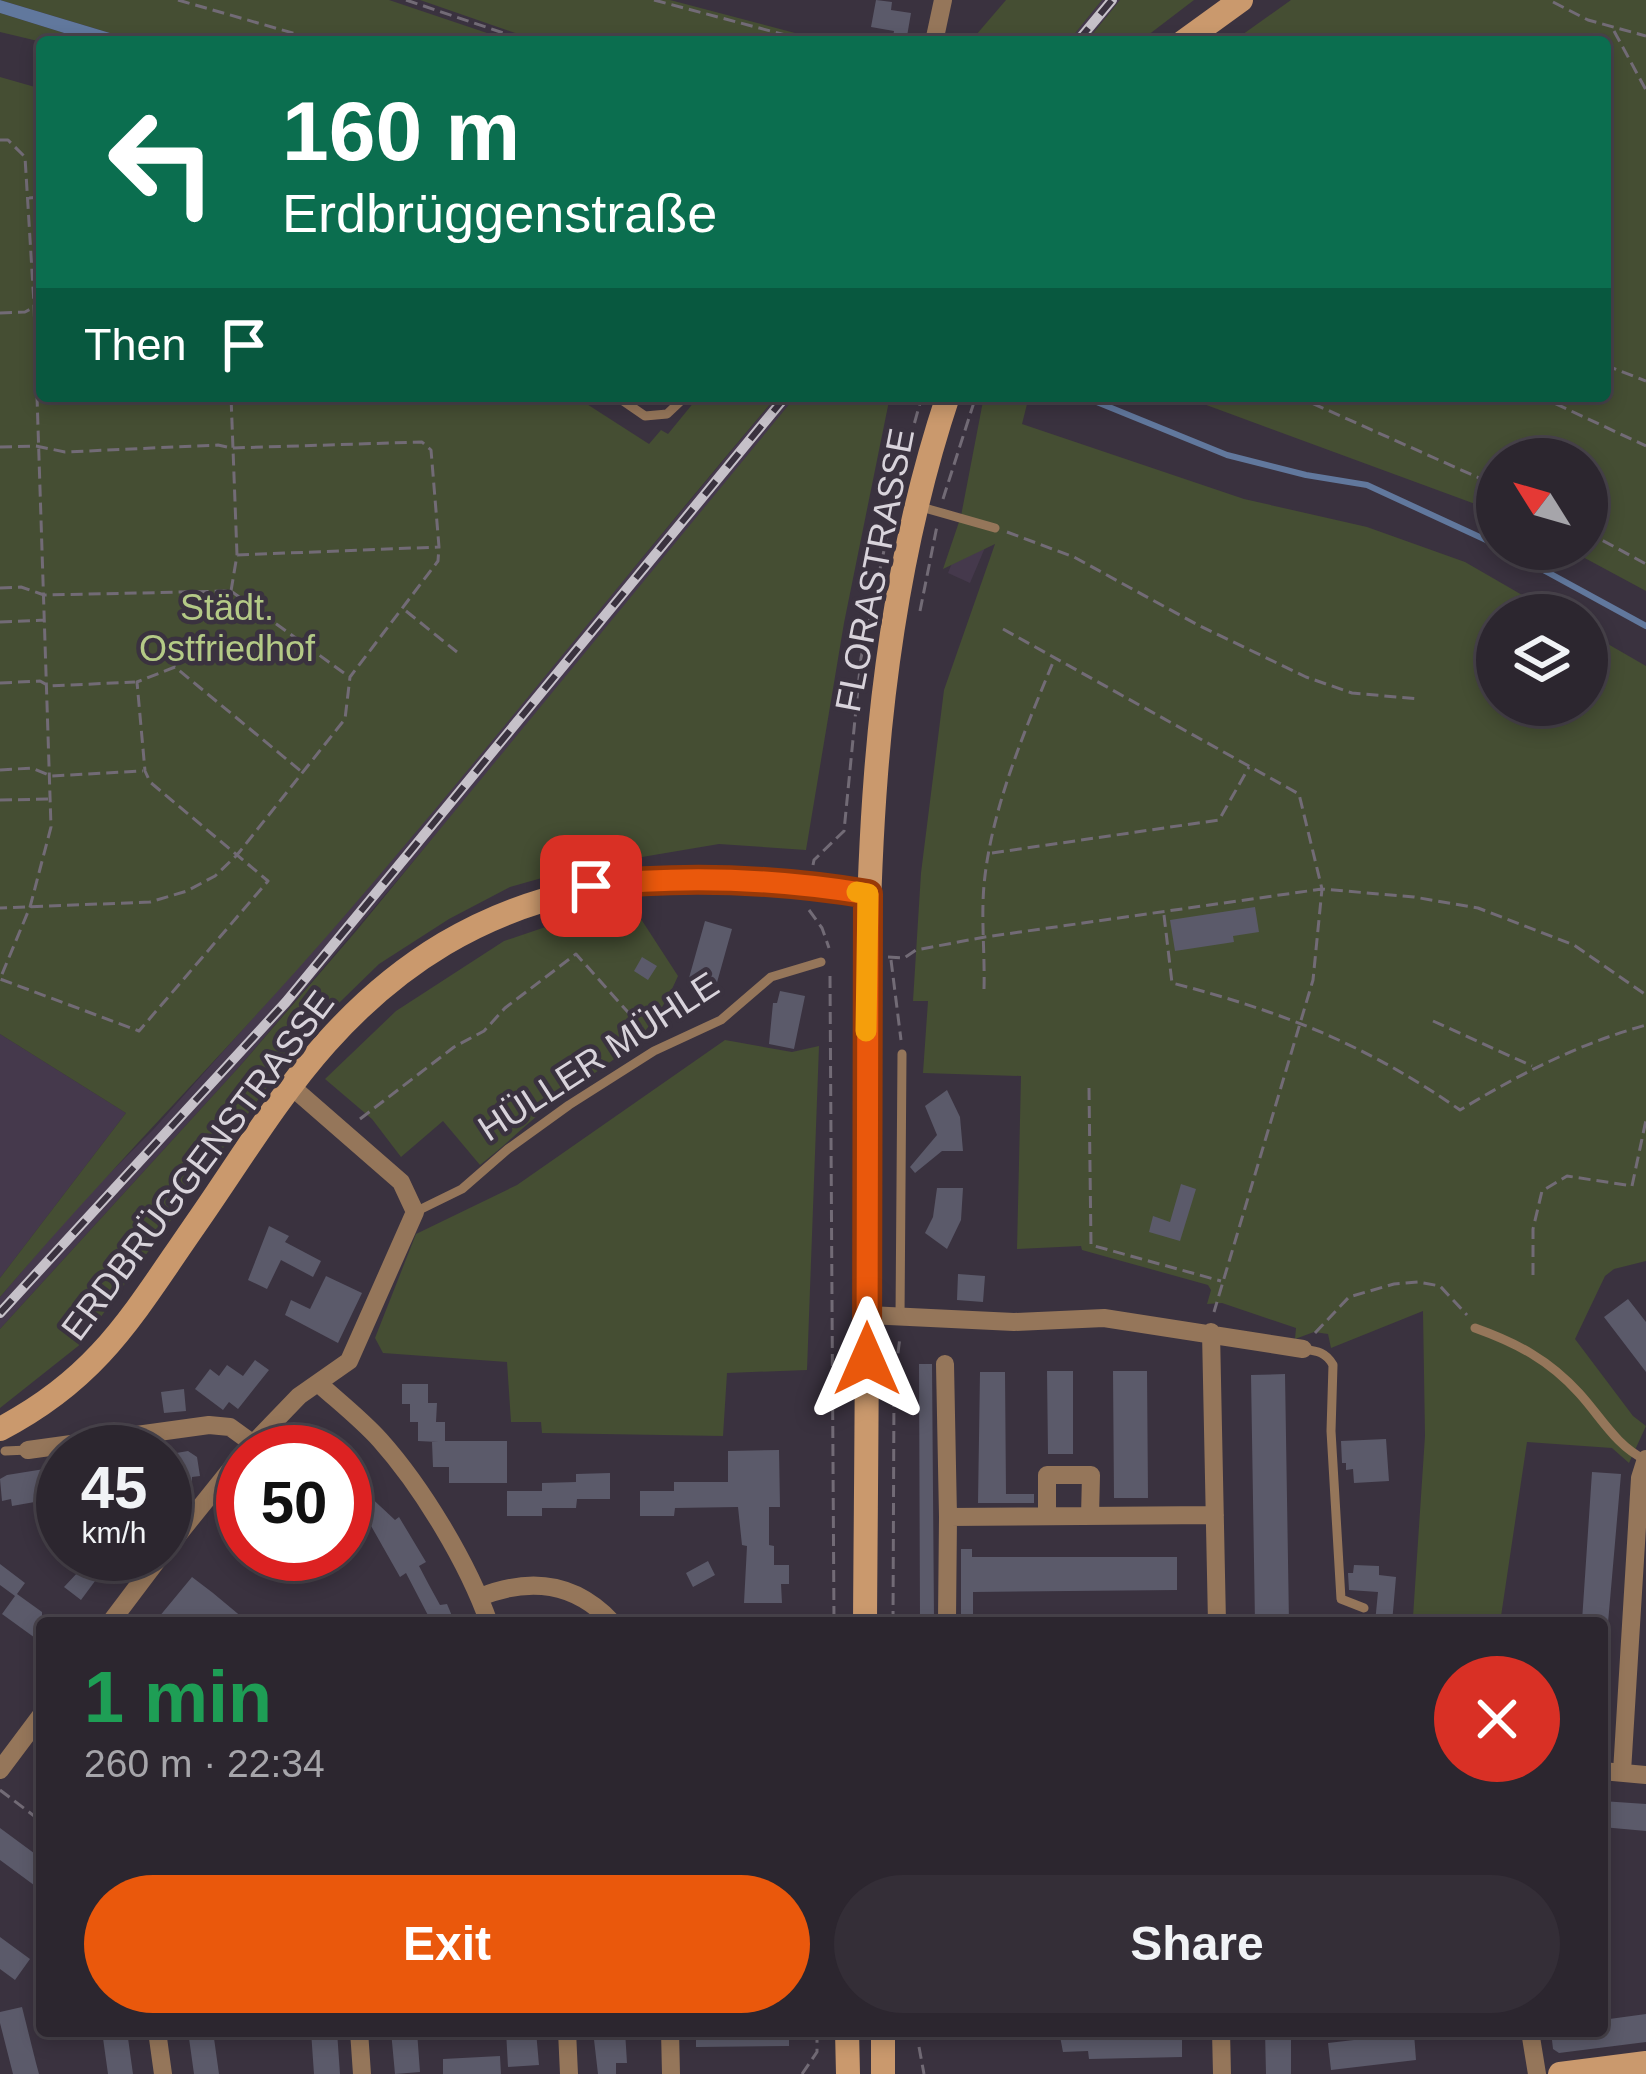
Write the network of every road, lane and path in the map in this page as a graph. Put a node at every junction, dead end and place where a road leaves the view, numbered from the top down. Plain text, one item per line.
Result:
1 (178, 0) edge
2 (406, 0) edge
3 (654, 0) edge
4 (943, 0) edge
5 (1241, 0) edge
6 (1539, 0) edge
7 (1554, 1) edge
8 (1613, 29) junction
9 (303, 36) edge
10 (512, 36) edge
11 (789, 36) edge
12 (935, 36) edge
13 (1191, 36) edge
14 (1646, 36) edge
15 (1646, 90) edge
16 (0, 140) edge
17 (36, 197) edge
18 (27, 198) junction
19 (34, 304) junction
20 (0, 313) edge
21 (1611, 367) edge
22 (1646, 381) edge
23 (231, 402) edge
24 (625, 402) edge
25 (680, 402) edge
26 (947, 402) edge
27 (973, 402) edge
28 (1309, 402) edge
29 (1551, 402) edge
30 (0, 446) edge
31 (36, 446) junction
32 (1646, 446) edge
33 (232, 448) junction
34 (1476, 477) edge
35 (928, 509) junction
36 (995, 528) joint
37 (1608, 543) edge
38 (439, 547) junction
39 (237, 555) junction
40 (1646, 564) edge
41 (0, 588) edge
42 (231, 591) junction
43 (44, 595) junction
44 (404, 610) junction
45 (918, 618) dead end
46 (45, 620) junction
47 (0, 622) edge
48 (1003, 629) dead end
49 (457, 652) dead end
50 (1054, 658) junction
51 (350, 677) junction
52 (137, 682) junction
53 (0, 683) edge
54 (49, 686) junction
55 (1419, 699) dead end
56 (1249, 766) junction
57 (0, 770) edge
58 (145, 771) junction
59 (302, 772) junction
60 (51, 776) junction
61 (51, 799) junction
62 (0, 800) edge
63 (990, 853) junction
64 (237, 855) junction
65 (1322, 889) junction
66 (868, 894) junction
67 (30, 907) junction
68 (0, 908) edge
69 (1163, 912) junction
70 (985, 937) junction
71 (879, 956) junction
72 (821, 962) dead end
73 (984, 989) dead end
74 (1646, 995) edge
75 (1432, 1021) dead end
76 (1303, 1023) junction
77 (1646, 1024) edge
78 (654, 1051) junction
79 (902, 1054) joint
80 (1533, 1066) junction
81 (292, 1087) junction
82 (1089, 1088) dead end
83 (1646, 1120) edge
84 (344, 1131) junction
85 (415, 1212) junction
86 (1534, 1275) dead end
87 (1223, 1281) junction
88 (868, 1315) junction
89 (900, 1317) junction
90 (1475, 1328) joint
91 (1211, 1332) junction
92 (1304, 1349) junction
93 (946, 1364) dead end
94 (318, 1383) junction
95 (273, 1425) edge
96 (216, 1426) edge
97 (2, 1440) edge
98 (28, 1450) joint
99 (1646, 1460) edge
100 (216, 1487) edge
101 (1047, 1516) junction
102 (1090, 1516) junction
103 (1215, 1516) junction
104 (192, 1517) edge
105 (948, 1517) junction
106 (142, 1581) edge
107 (1640, 1589) edge
108 (480, 1598) junction
109 (1364, 1608) dead end
110 (115, 1617) edge
111 (486, 1617) edge
112 (606, 1617) edge
113 (865, 1617) edge
114 (893, 1617) edge
115 (947, 1617) edge
116 (1217, 1617) edge
117 (36, 1722) edge
118 (0, 1770) edge
119 (1612, 1772) edge
120 (1646, 1774) edge
121 (0, 1790) edge
122 (36, 1817) edge
123 (158, 2037) edge
124 (359, 2037) edge
125 (567, 2037) edge
126 (670, 2037) edge
127 (818, 2037) edge
128 (848, 2037) edge
129 (883, 2037) edge
130 (1221, 2037) edge
131 (1531, 2037) edge
132 (1646, 2063) edge
133 (163, 2074) edge
134 (362, 2074) edge
135 (569, 2074) edge
136 (671, 2074) edge
137 (802, 2074) edge
138 (848, 2074) edge
139 (883, 2074) edge
140 (1222, 2074) edge
141 (1537, 2074) edge
142 (1560, 2074) edge

1 - 9 path
2 - 10 path
3 - 11 path
4 - 12 street
5 - 13 main road
6 - 7 path
7 - 8 path
8 - 14 path
8 - 15 path
16 - 18 path
17 - 18 path
18 - 19 path
19 - 20 path
19 - 31 path
21 - 22 path
23 - 33 path
24 - 25 lane
26 - 35 main road, FLORASTRASSE
27 - 35 path
28 - 34 path
29 - 32 path
30 - 31 path
31 - 33 path
31 - 43 path
33 - 38 path
33 - 39 path
35 - 36 lane
35 - 45 path
35 - 66 main road, FLORASTRASSE
36 - 55 path
37 - 40 path
38 - 39 path
38 - 44 path
39 - 42 path
41 - 43 path
42 - 43 path
42 - 51 path
43 - 46 path
44 - 49 path
44 - 51 path
46 - 47 path
46 - 54 path
48 - 50 path
50 - 56 path
50 - 63 path
51 - 59 path
52 - 54 path
52 - 58 path
52 - 59 path
53 - 54 path
54 - 60 path
56 - 63 path
56 - 65 path
57 - 60 path
58 - 60 path
58 - 64 path
59 - 64 path
60 - 61 path
61 - 62 path
61 - 67 path
63 - 70 path
64 - 67 path
64 - 67 path
65 - 69 path
65 - 74 path
65 - 76 path
66 - 71 main road, FLORASTRASSE
66 - 81 main road, ERDBRÜGGENSTRASSE
67 - 68 path
69 - 70 path
69 - 76 path
70 - 71 path
70 - 73 path
71 - 79 path
71 - 88 main road, FLORASTRASSE
72 - 78 lane, HÜLLER MÜHLE
75 - 80 path
76 - 80 path
76 - 87 path
77 - 80 path
78 - 84 path
78 - 85 lane, HÜLLER MÜHLE
79 - 89 lane
81 - 84 street
81 - 97 main road, ERDBRÜGGENSTRASSE
82 - 87 path
83 - 86 path
84 - 85 street
85 - 94 street
87 - 91 path
88 - 89 street
88 - 113 main road, FLORASTRASSE
89 - 91 street
89 - 114 path
90 - 92 path
90 - 99 lane
91 - 92 street
91 - 103 street
92 - 109 lane
93 - 105 street
94 - 95 street
94 - 108 street
96 - 98 street
97 - 98 lane
99 - 107 street
100 - 104 street
101 - 102 street
101 - 102 street
101 - 105 street
102 - 103 street
103 - 116 street
105 - 115 street
106 - 110 street
107 - 119 street
108 - 111 street
108 - 112 street
117 - 118 street
119 - 120 street
121 - 122 path
123 - 133 street
124 - 134 street
125 - 135 street
126 - 136 street
127 - 137 path
128 - 138 main road
129 - 139 main road
130 - 140 street
131 - 141 street
132 - 142 main road

